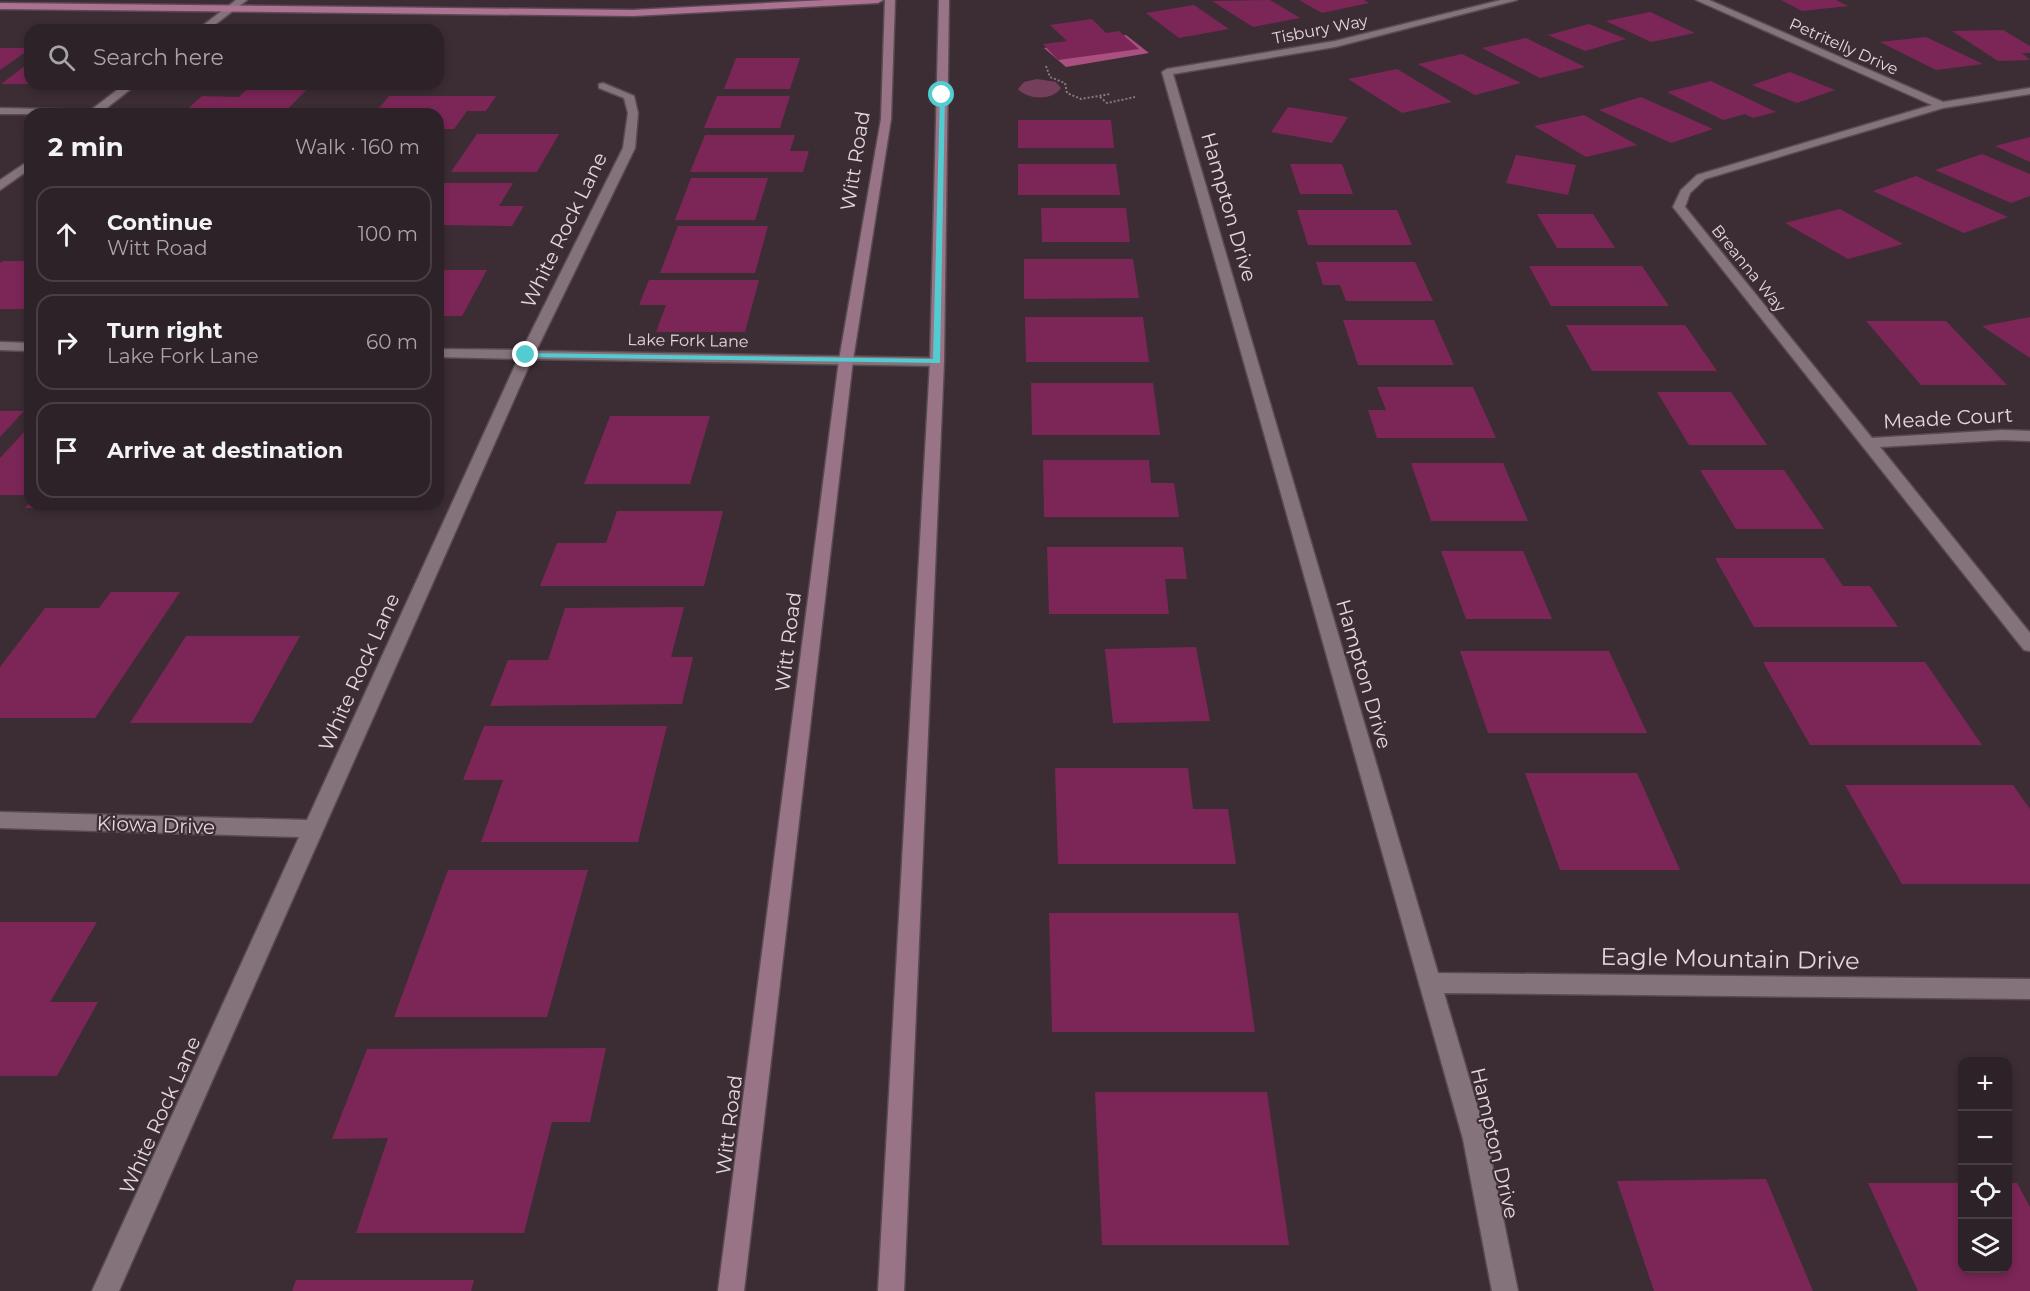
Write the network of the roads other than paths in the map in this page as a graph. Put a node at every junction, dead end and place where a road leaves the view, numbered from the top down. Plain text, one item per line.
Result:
1 (242, 0) edge
2 (878, 0) edge
3 (890, 0) edge
4 (944, 0) edge
5 (1512, 0) edge
6 (1701, 0) edge
7 (0, 6) edge
8 (229, 10) junction
9 (210, 24) edge
10 (1167, 72) joint
11 (603, 86) dead end
12 (124, 90) edge
13 (2030, 91) edge
14 (1942, 105) junction
15 (100, 108) edge
16 (0, 111) edge
17 (24, 112) edge
18 (24, 168) edge
19 (0, 186) edge
20 (0, 346) edge
21 (24, 347) edge
22 (444, 353) edge
23 (526, 355) junction
24 (846, 360) junction
25 (937, 362) junction
26 (2030, 436) edge
27 (1868, 443) junction
28 (2030, 645) edge
29 (0, 820) edge
30 (313, 829) junction
31 (1430, 983) junction
32 (2030, 989) edge
33 (105, 1291) edge
34 (731, 1291) edge
35 (891, 1291) edge
36 (1505, 1291) edge

1 - 8 street
2 - 8 main road
3 - 24 street, Witt Road
4 - 25 street
5 - 10 street, Tisbury Way
6 - 14 street, Petritelly Drive
7 - 8 main road
8 - 9 street
10 - 31 street, Hampton Drive
11 - 23 street, White Rock Lane
12 - 15 street
13 - 14 street, Breanna Way
14 - 27 street, Breanna Way
16 - 17 street
18 - 19 street
20 - 21 street
22 - 23 street, Lake Fork Lane
23 - 24 street, Lake Fork Lane
23 - 30 street, White Rock Lane
24 - 25 street, Lake Fork Lane
24 - 34 street, Witt Road
25 - 35 street
26 - 27 street, Meade Court
27 - 28 street, Breanna Way
29 - 30 street, Kiowa Drive
30 - 33 street, White Rock Lane
31 - 32 street, Eagle Mountain Drive
31 - 36 street, Hampton Drive

